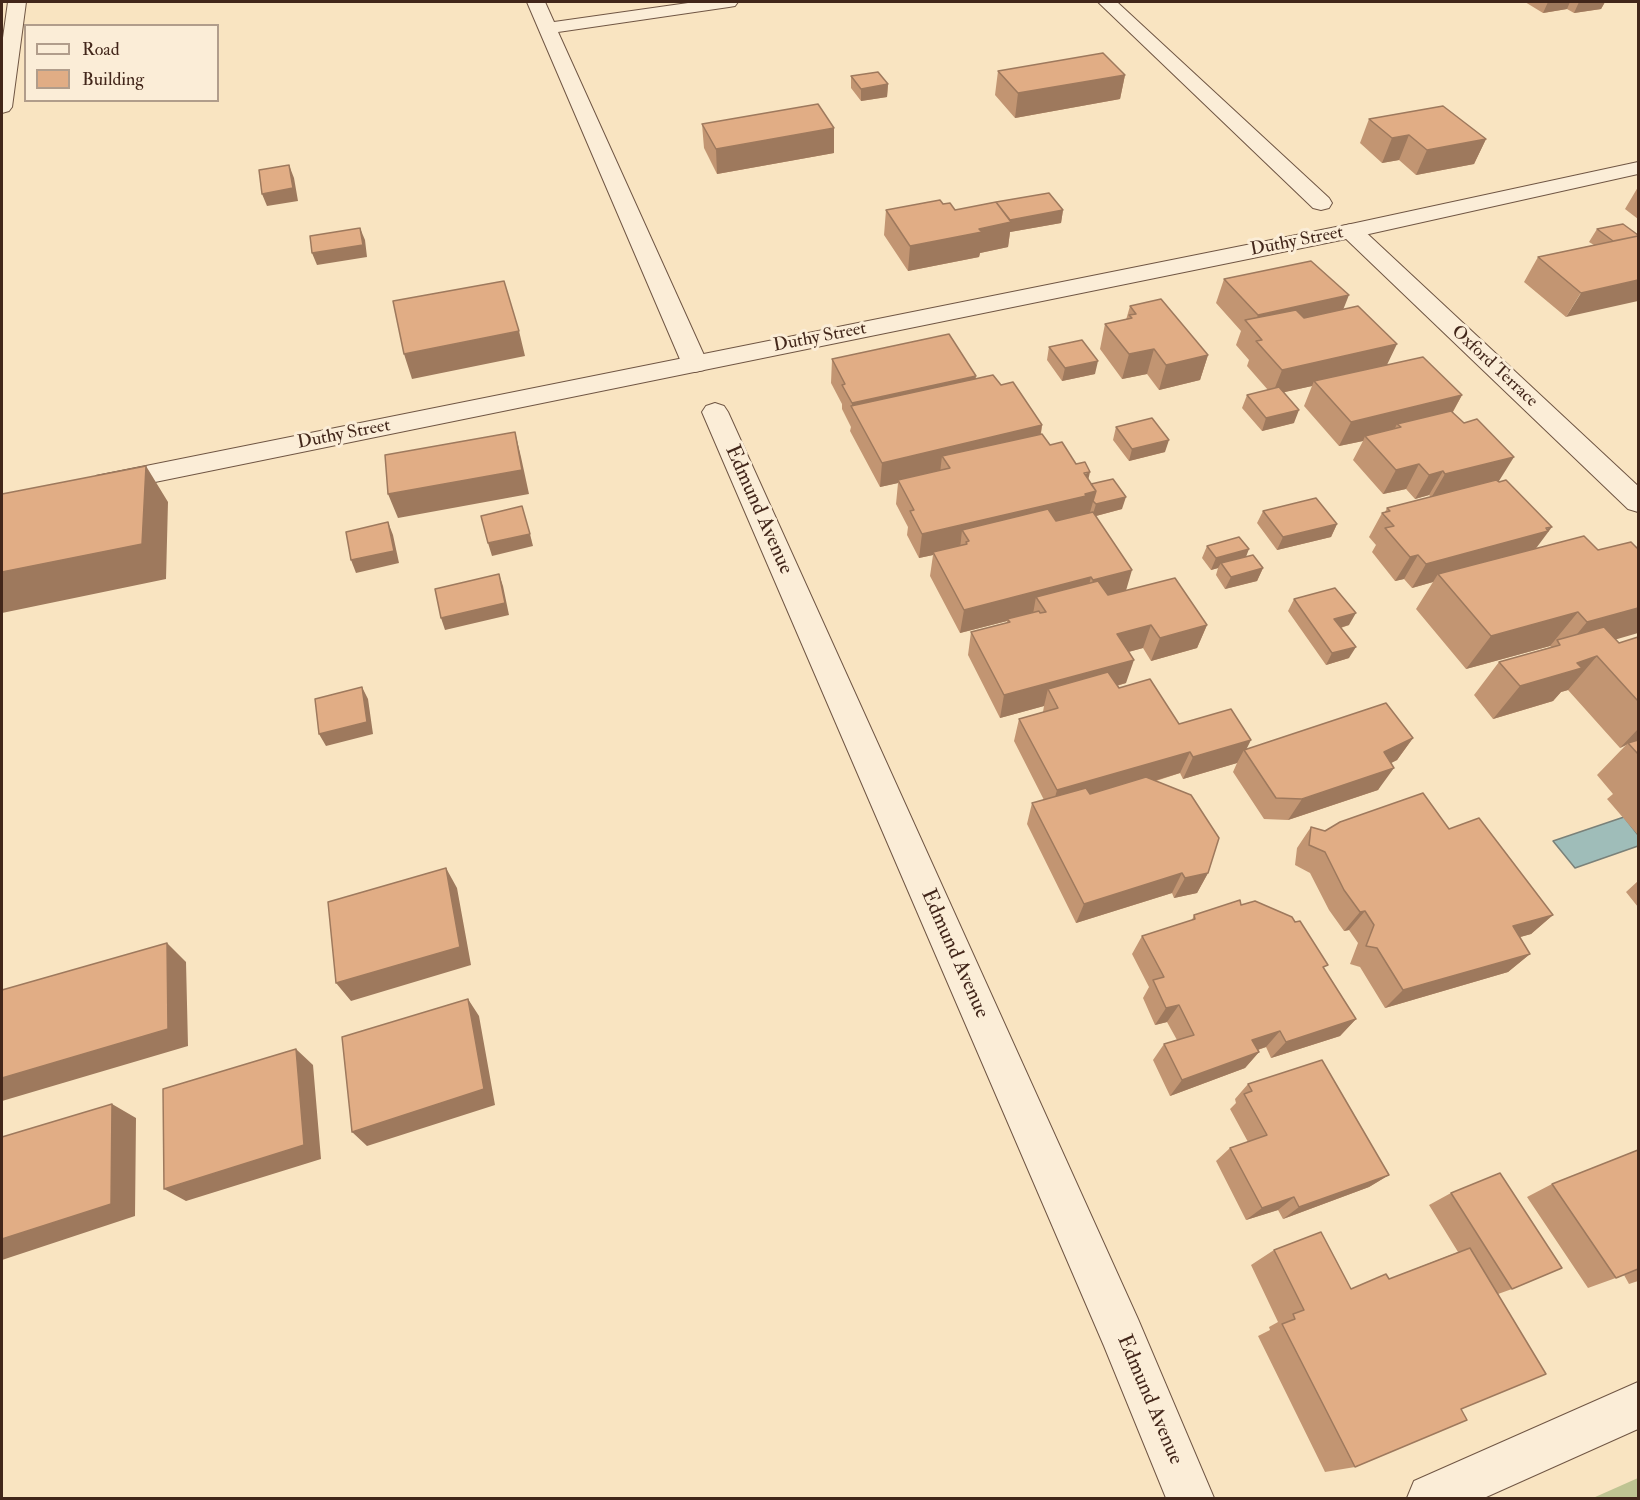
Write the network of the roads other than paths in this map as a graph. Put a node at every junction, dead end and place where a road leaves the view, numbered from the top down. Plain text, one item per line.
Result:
1 (17, 2) edge
2 (536, 2) edge
3 (729, 2) edge
4 (1107, 2) edge
5 (547, 28) junction
6 (2, 107) edge
7 (1638, 168) edge
8 (1322, 203) dead end
9 (1350, 231) junction
10 (695, 364) junction
11 (715, 412) dead end
12 (83, 488) edge
13 (1638, 502) edge
14 (1638, 1405) edge
15 (1190, 1498) edge
16 (1431, 1498) edge

1 - 6 street
2 - 5 street
3 - 5 street
4 - 8 street
5 - 10 street
7 - 9 street, Duthy Street
9 - 10 street, Duthy Street
9 - 13 street, Oxford Terrace
10 - 12 street, Duthy Street
11 - 15 street, Edmund Avenue
14 - 16 street

